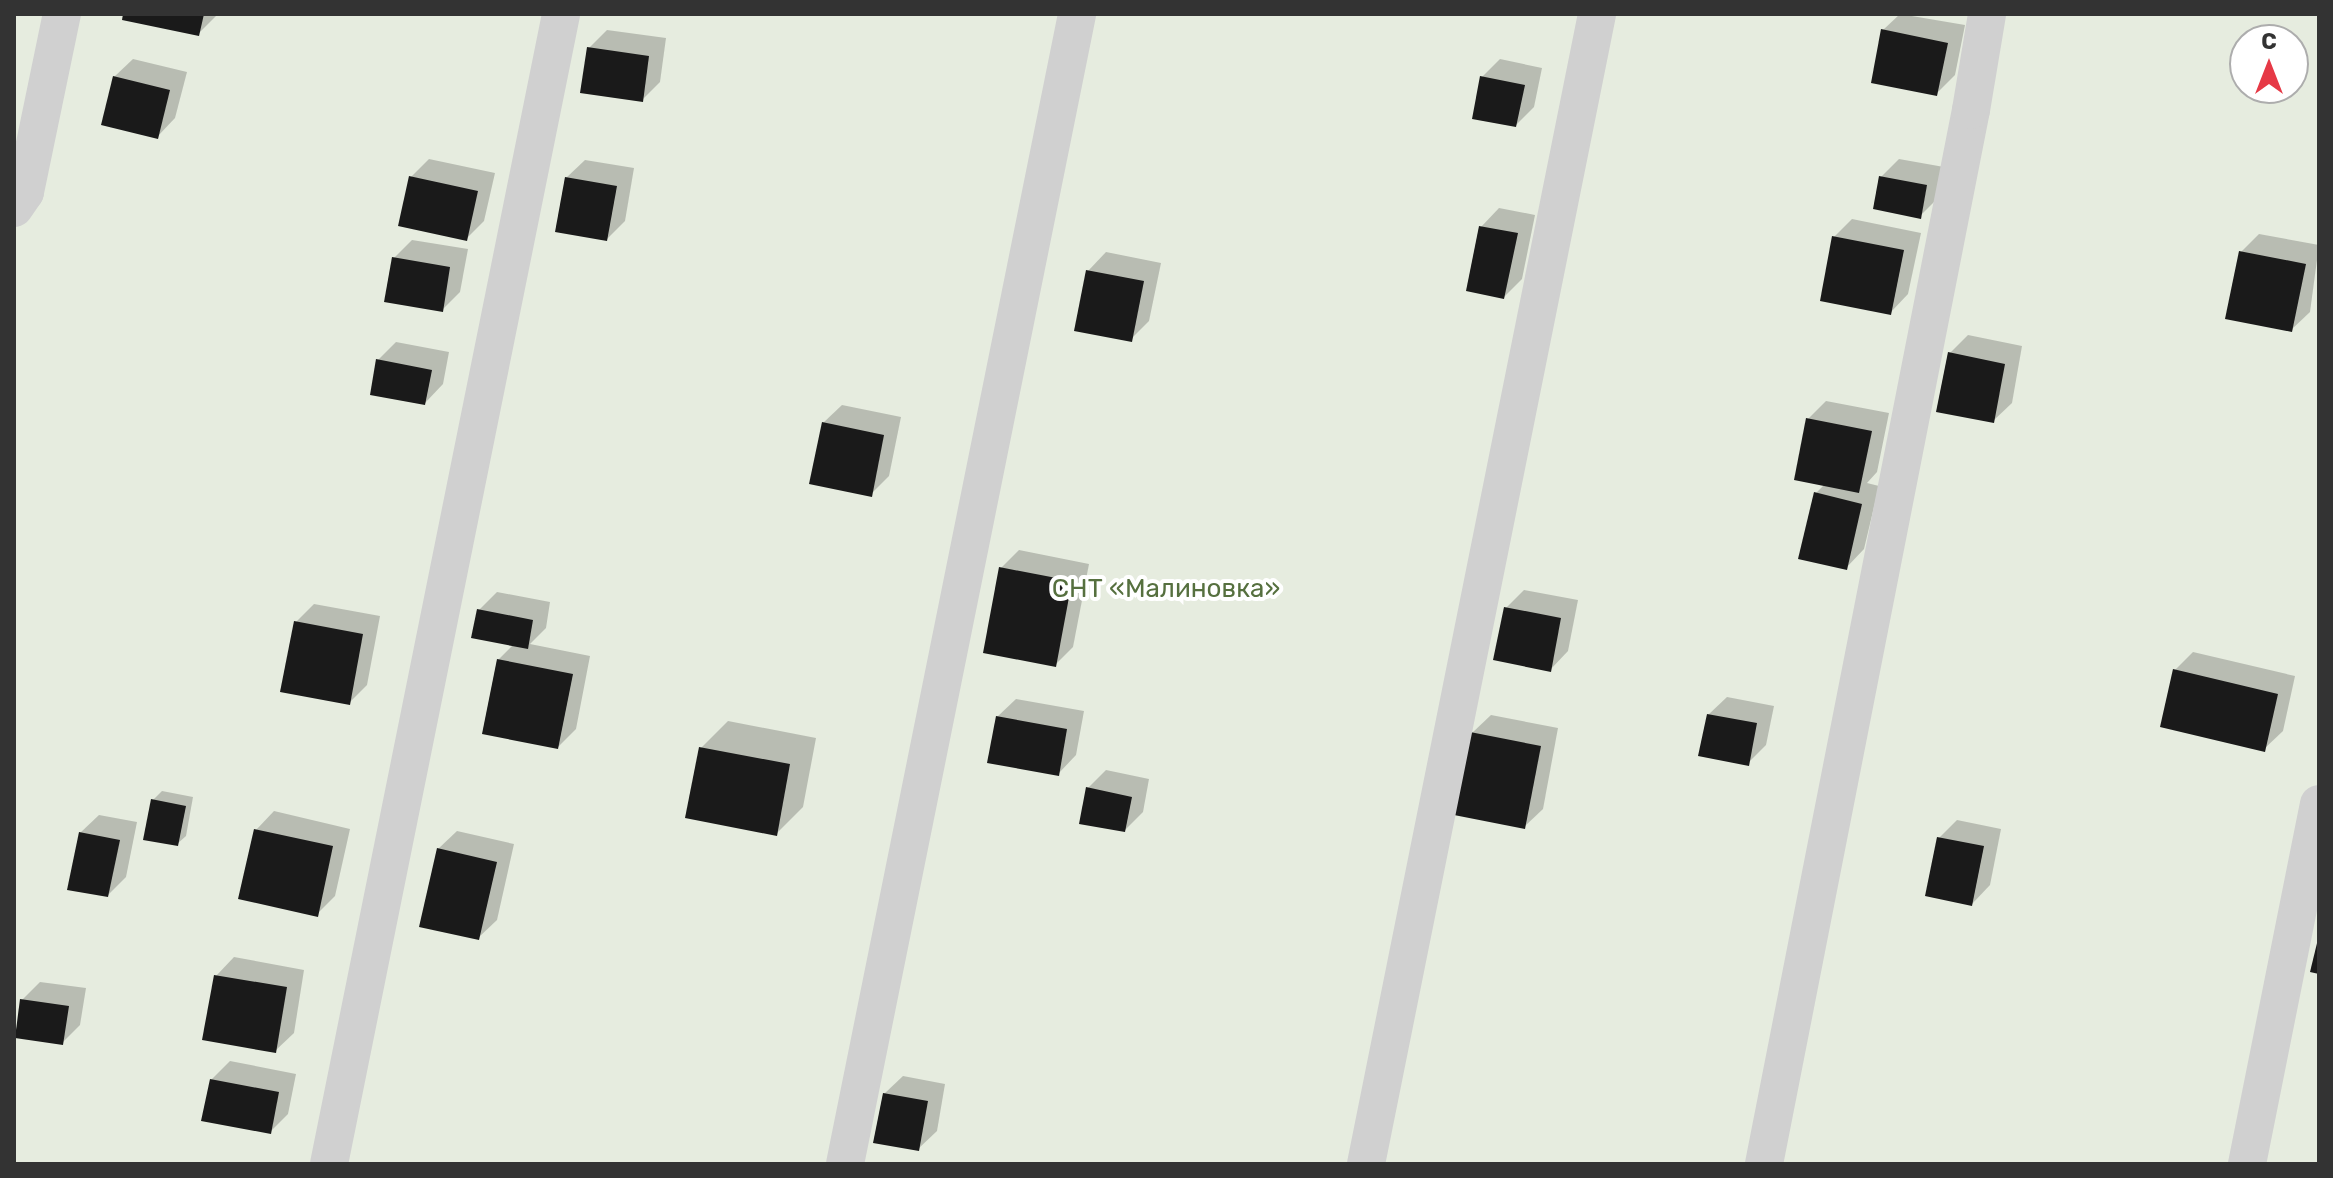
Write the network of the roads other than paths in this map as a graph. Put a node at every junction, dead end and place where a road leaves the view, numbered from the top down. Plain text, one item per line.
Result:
1 (62, 14) edge
2 (561, 14) edge
3 (1077, 14) edge
4 (1597, 14) edge
5 (1987, 14) edge
6 (14, 208) edge
7 (2319, 804) edge
8 (329, 1164) edge
9 (845, 1164) edge
10 (1366, 1164) edge
11 (1764, 1164) edge
12 (2247, 1164) edge

1 - 6 street
2 - 8 street
3 - 9 street
4 - 10 street
5 - 11 street
7 - 12 street

